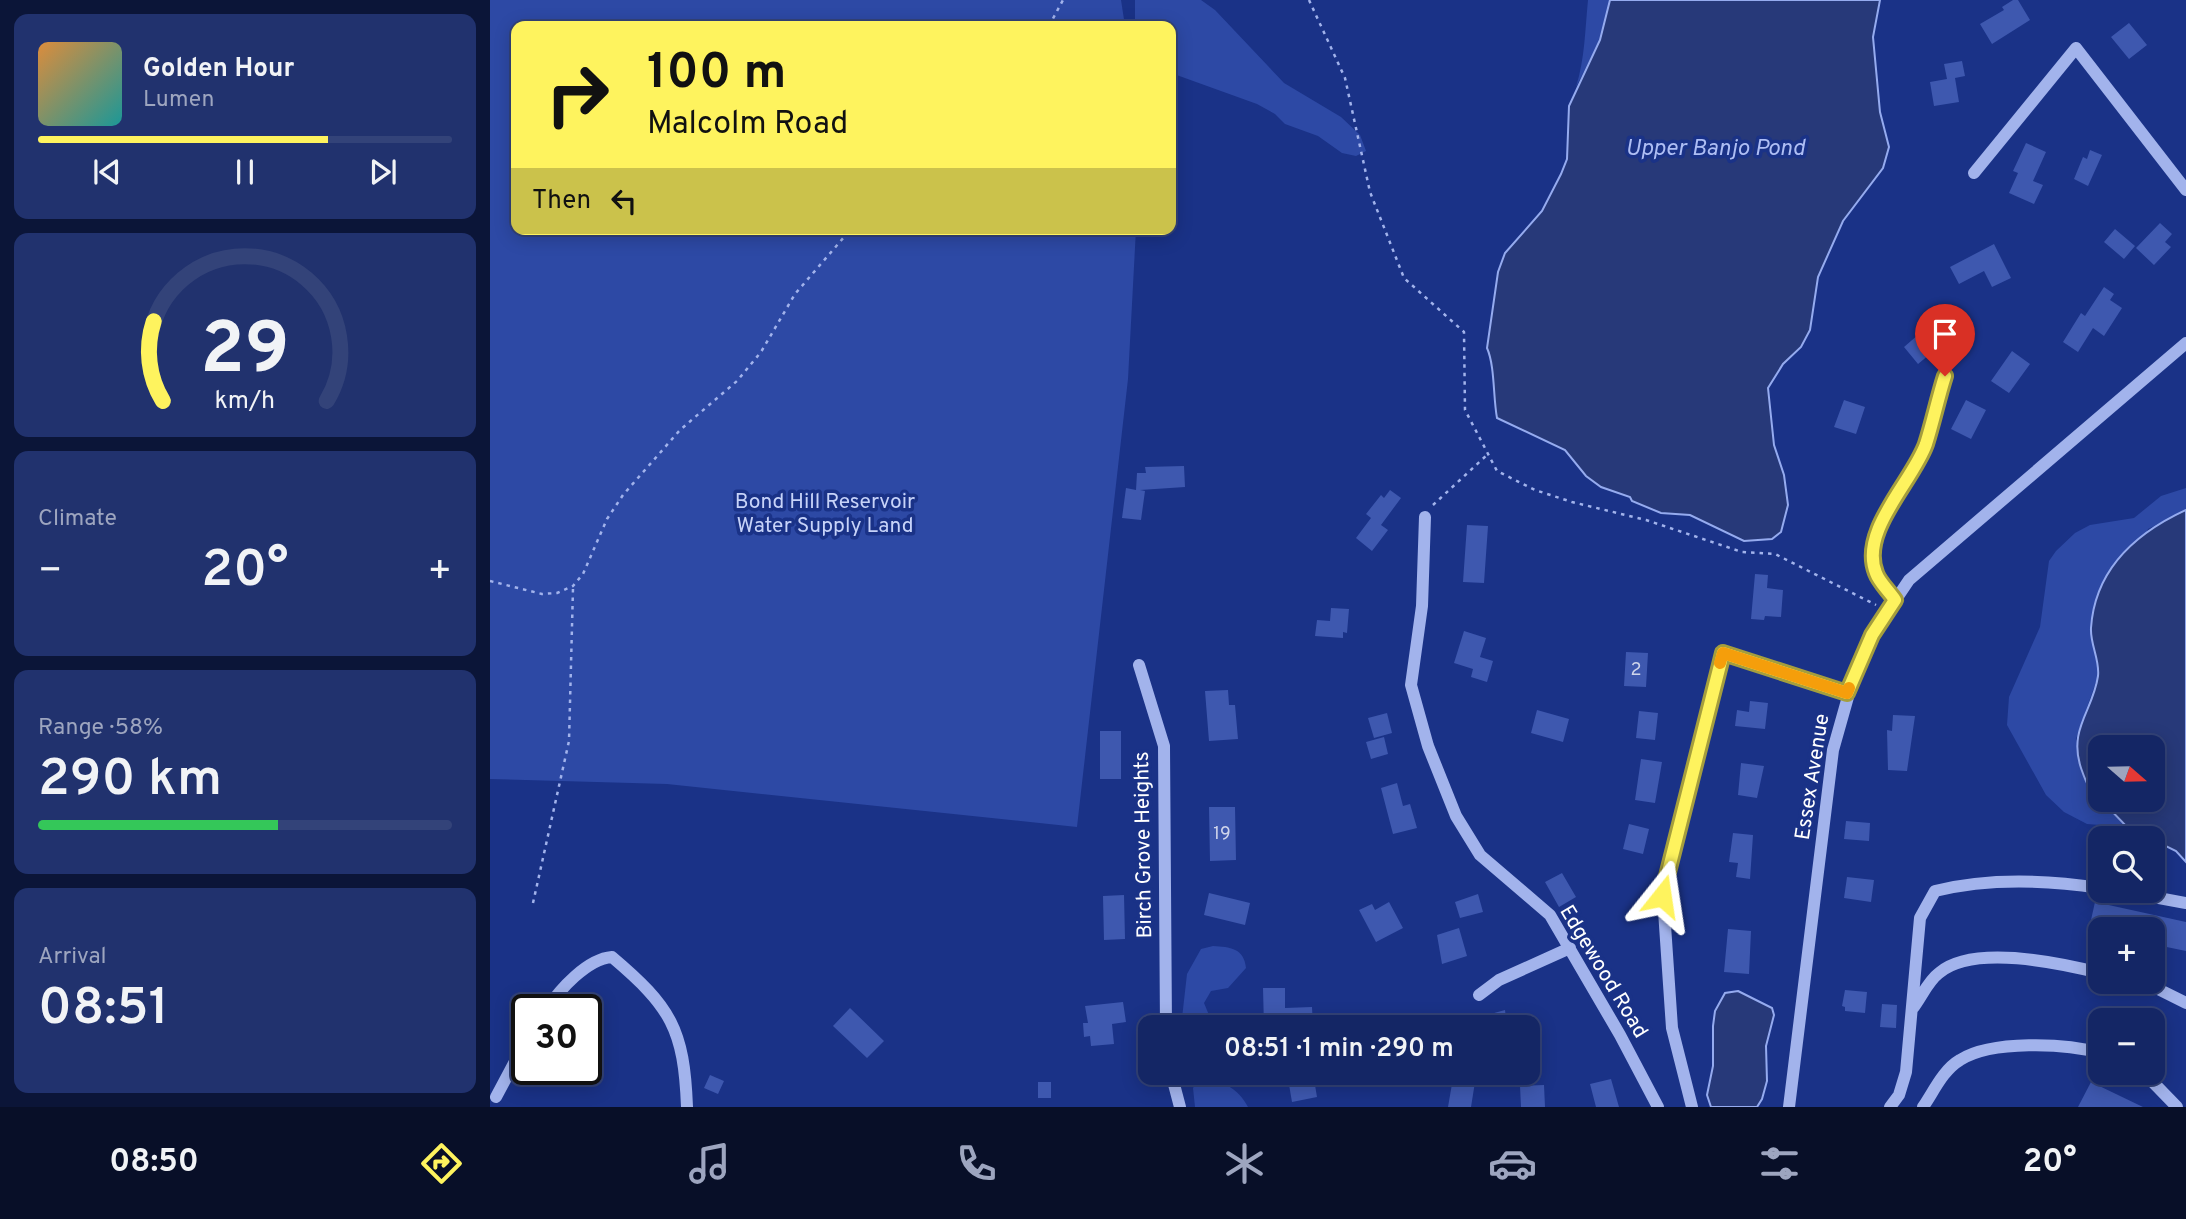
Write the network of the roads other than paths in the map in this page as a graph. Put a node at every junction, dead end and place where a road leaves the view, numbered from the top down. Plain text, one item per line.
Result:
1 (1974, 173) dead end
2 (2186, 190) edge
3 (2186, 343) edge
4 (1945, 376) dead end
5 (1425, 517) road end
6 (1895, 600) junction
7 (1139, 665) dead end
8 (1847, 693) junction
9 (2088, 887) edge
10 (2165, 899) edge
11 (2186, 903) edge
12 (1570, 948) junction
13 (2088, 971) edge
14 (562, 994) edge
15 (2164, 994) edge
16 (1479, 995) dead end
17 (2186, 1003) edge
18 (1912, 1010) junction
19 (1166, 1015) edge
20 (2088, 1051) edge
21 (511, 1069) edge
22 (1174, 1085) edge
23 (2156, 1085) edge
24 (496, 1097) dead end
25 (687, 1107) edge
26 (1180, 1107) edge
27 (1658, 1107) edge
28 (1692, 1107) edge
29 (1789, 1107) edge
30 (1890, 1107) edge
31 (1923, 1107) edge
32 (2177, 1107) edge

1 - 2 street
3 - 6 street, Essex Avenue
4 - 6 street
5 - 12 street, Edgewood Road
6 - 8 street, Essex Avenue
7 - 19 street, Birch Grove Heights
8 - 28 street
8 - 29 street, Essex Avenue
9 - 18 street
10 - 11 street
12 - 16 street
12 - 27 street, Edgewood Road
13 - 18 street
14 - 25 street
15 - 17 street
18 - 30 street
20 - 31 street
21 - 24 street
22 - 26 street
23 - 32 street

